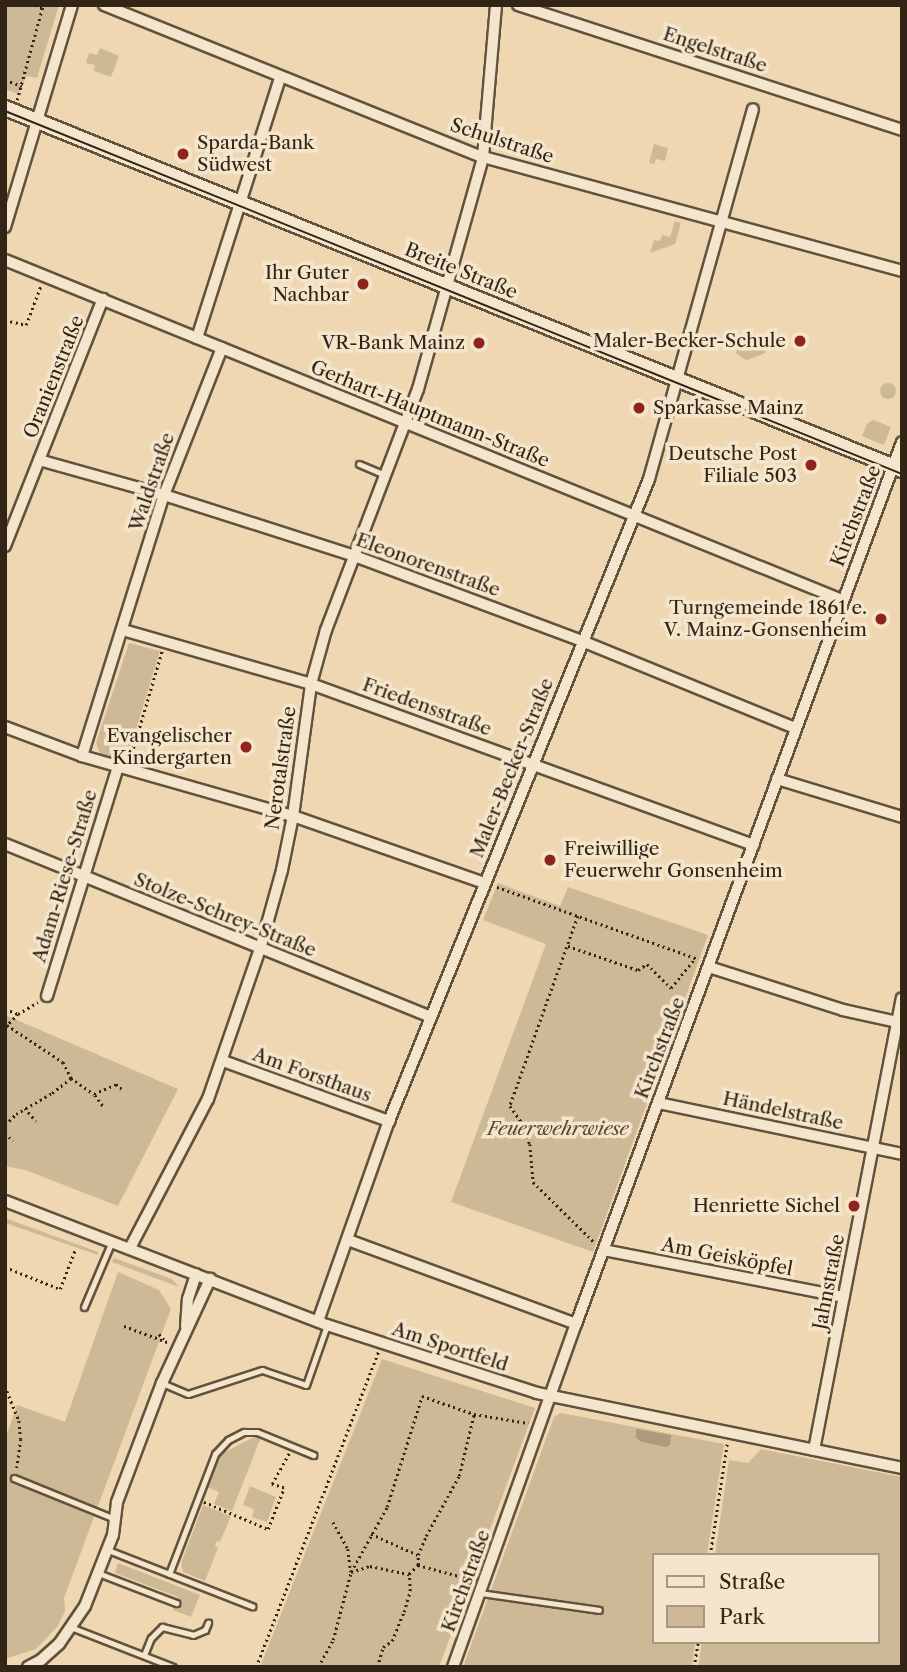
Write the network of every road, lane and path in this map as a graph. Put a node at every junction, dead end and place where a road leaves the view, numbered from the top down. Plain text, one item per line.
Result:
1 (35, 5) edge
2 (72, 5) edge
3 (104, 5) edge
4 (496, 5) edge
5 (518, 5) edge
6 (43, 7) edge
7 (280, 78) junction
8 (6, 81) edge
9 (22, 86) junction
10 (5, 88) edge
11 (11, 104) edge
12 (753, 109) dead end
13 (38, 122) junction
14 (902, 130) edge
15 (483, 157) junction
16 (241, 203) junction
17 (720, 222) junction
18 (5, 226) edge
19 (5, 260) edge
20 (902, 271) edge
21 (44, 276) junction
22 (446, 286) junction
23 (103, 299) junction
24 (5, 320) edge
25 (197, 338) junction
26 (222, 348) junction
27 (676, 378) junction
28 (406, 423) junction
29 (902, 442) edge
30 (39, 460) junction
31 (359, 464) dead end
32 (898, 468) edge
33 (385, 475) junction
34 (164, 495) junction
35 (634, 516) junction
36 (5, 545) edge
37 (352, 555) junction
38 (842, 600) junction
39 (123, 630) junction
40 (582, 641) junction
41 (165, 642) junction
42 (311, 684) junction
43 (5, 727) edge
44 (795, 728) junction
45 (82, 756) junction
46 (534, 764) junction
47 (122, 767) junction
48 (777, 779) junction
49 (293, 816) junction
50 (902, 817) edge
51 (5, 844) edge
52 (754, 845) junction
53 (84, 876) junction
54 (487, 884) junction
55 (578, 916) junction
56 (568, 946) junction
57 (260, 949) junction
58 (709, 967) junction
59 (47, 996) joint
60 (902, 998) edge
61 (5, 1009) edge
62 (18, 1014) junction
63 (431, 1017) junction
64 (897, 1022) junction
65 (6, 1026) edge
66 (223, 1061) junction
67 (71, 1078) junction
68 (122, 1089) dead end
69 (52, 1093) junction
70 (94, 1094) junction
71 (58, 1100) dead end
72 (658, 1103) junction
73 (103, 1106) dead end
74 (25, 1108) junction
75 (36, 1121) dead end
76 (389, 1121) junction
77 (5, 1125) edge
78 (5, 1133) edge
79 (13, 1141) dead end
80 (873, 1148) junction
81 (902, 1154) edge
82 (5, 1201) edge
83 (348, 1240) junction
84 (112, 1241) junction
85 (130, 1248) junction
86 (604, 1249) junction
87 (75, 1250) dead end
88 (5, 1268) edge
89 (196, 1274) junction
90 (210, 1279) junction
91 (843, 1297) junction
92 (84, 1307) dead end
93 (323, 1323) junction
94 (576, 1324) junction
95 (124, 1326) dead end
96 (185, 1331) junction
97 (159, 1334) dead end
98 (377, 1352) dead end
99 (162, 1383) junction
100 (5, 1386) edge
101 (552, 1397) junction
102 (474, 1414) junction
103 (533, 1424) dead end
104 (727, 1441) dead end
105 (292, 1446) junction
106 (814, 1450) junction
107 (313, 1455) dead end
108 (902, 1468) edge
109 (14, 1478) joint
110 (198, 1500) junction
111 (115, 1519) junction
112 (333, 1522) dead end
113 (371, 1534) junction
114 (107, 1550) junction
115 (710, 1553) edge
116 (418, 1555) junction
117 (418, 1565) junction
118 (351, 1572) junction
119 (98, 1573) junction
120 (169, 1574) junction
121 (410, 1574) junction
122 (475, 1580) dead end
123 (480, 1593) junction
124 (176, 1603) dead end
125 (252, 1606) dead end
126 (599, 1610) dead end
127 (208, 1623) dead end
128 (73, 1628) junction
129 (698, 1644) edge
130 (144, 1655) junction
131 (27, 1667) edge
132 (173, 1667) edge
133 (256, 1667) edge
134 (318, 1667) edge
135 (377, 1667) edge
136 (453, 1667) edge
137 (694, 1667) edge

1 - 6 path
2 - 13 street
3 - 7 street, Schulstraße
4 - 15 street, Nerotalstraße
5 - 14 street, Engelstraße
6 - 9 path
7 - 15 street, Schulstraße
7 - 16 street
8 - 9 path
8 - 10 path
9 - 11 path
11 - 13 main road, Breite Straße
12 - 17 street, Maler-Becker-Straße
13 - 16 main road, Breite Straße
13 - 18 street
15 - 17 street, Schulstraße
15 - 22 street, Nerotalstraße
16 - 22 main road, Breite Straße
16 - 25 street
17 - 20 street, Schulstraße
17 - 27 street, Maler-Becker-Straße
19 - 21 street, Gerhart-Hauptmann-Straße
21 - 23 street, Gerhart-Hauptmann-Straße
21 - 24 path
22 - 27 main road, Breite Straße
22 - 28 street, Nerotalstraße
23 - 25 street, Gerhart-Hauptmann-Straße
23 - 30 street, Oranienstraße
25 - 26 street, Gerhart-Hauptmann-Straße
26 - 28 street, Gerhart-Hauptmann-Straße
26 - 34 street, Waldstraße
27 - 32 main road, Breite Straße
27 - 35 street, Maler-Becker-Straße
28 - 33 street, Nerotalstraße
28 - 35 street, Gerhart-Hauptmann-Straße
29 - 32 street, Kirchstraße
30 - 34 street, Eleonorenstraße
30 - 36 street, Oranienstraße
31 - 33 lane
32 - 38 street, Kirchstraße
33 - 37 street, Nerotalstraße
34 - 37 street, Eleonorenstraße
34 - 39 street, Waldstraße
35 - 38 street, Gerhart-Hauptmann-Straße
35 - 40 street, Maler-Becker-Straße
37 - 40 street, Eleonorenstraße
37 - 42 street, Nerotalstraße
38 - 44 street, Kirchstraße
39 - 41 street, Friedensstraße
39 - 45 street, Waldstraße
40 - 44 street, Eleonorenstraße
40 - 46 street, Maler-Becker-Straße
41 - 42 street, Friedensstraße
41 - 47 path
42 - 46 street, Friedensstraße
42 - 49 street, Nerotalstraße
43 - 45 street
44 - 48 street, Kirchstraße
45 - 47 street
46 - 52 street, Friedensstraße
46 - 54 street, Maler-Becker-Straße
47 - 49 street
47 - 53 street, Adam-Riese-Straße
48 - 50 street
48 - 52 street, Kirchstraße
49 - 54 street
49 - 57 street, Nerotalstraße
51 - 53 street, Stolze-Schrey-Straße
52 - 58 street, Kirchstraße
53 - 57 street, Stolze-Schrey-Straße
53 - 59 street, Adam-Riese-Straße
54 - 55 path
54 - 63 street, Maler-Becker-Straße
55 - 56 path
55 - 56 path
56 - 86 path
57 - 63 street, Stolze-Schrey-Straße
57 - 66 street, Nerotalstraße
58 - 64 street
58 - 72 street, Kirchstraße
59 - 62 path
60 - 64 street, Jahnstraße
61 - 62 path
62 - 65 path
63 - 76 street, Maler-Becker-Straße
64 - 80 street, Jahnstraße
65 - 67 path
66 - 76 street, Am Forsthaus
66 - 85 street, Nerotalstraße
67 - 69 path
67 - 70 path
68 - 70 path
69 - 71 path
69 - 74 path
70 - 73 path
72 - 80 street, Händelstraße
72 - 86 street, Kirchstraße
74 - 75 path
74 - 77 path
76 - 83 street, Maler-Becker-Straße
78 - 79 path
80 - 81 street, Händelstraße
80 - 91 street, Jahnstraße
82 - 84 street, Am Sportfeld
83 - 93 street, Maler-Becker-Straße
83 - 94 street
84 - 85 street, Am Sportfeld
84 - 92 lane
85 - 89 street, Am Sportfeld
86 - 91 street, Am Geisköpfel
86 - 94 street, Kirchstraße
87 - 88 path
89 - 90 street, Am Sportfeld
89 - 96 street
90 - 93 street, Am Sportfeld
90 - 96 street
91 - 106 street, Jahnstraße
93 - 99 lane
93 - 101 street, Am Sportfeld
94 - 101 street, Kirchstraße
95 - 97 path
96 - 99 street
98 - 133 path
99 - 111 street
100 - 109 path
101 - 106 street, Am Sportfeld
101 - 123 street, Kirchstraße
102 - 103 path
102 - 113 path
102 - 116 path
104 - 115 path
105 - 107 lane
105 - 110 lane
105 - 110 path
106 - 108 street, Am Sportfeld
109 - 111 lane
110 - 120 lane
111 - 114 street
112 - 118 path
113 - 116 path
113 - 118 path
114 - 119 street
114 - 120 lane
116 - 117 path
117 - 121 path
117 - 122 path
118 - 121 path
118 - 134 path
119 - 124 lane
119 - 128 street
120 - 125 lane
121 - 135 path
123 - 126 lane
123 - 136 street, Kirchstraße
127 - 130 lane
128 - 130 lane
128 - 131 street
129 - 137 path
130 - 132 lane

